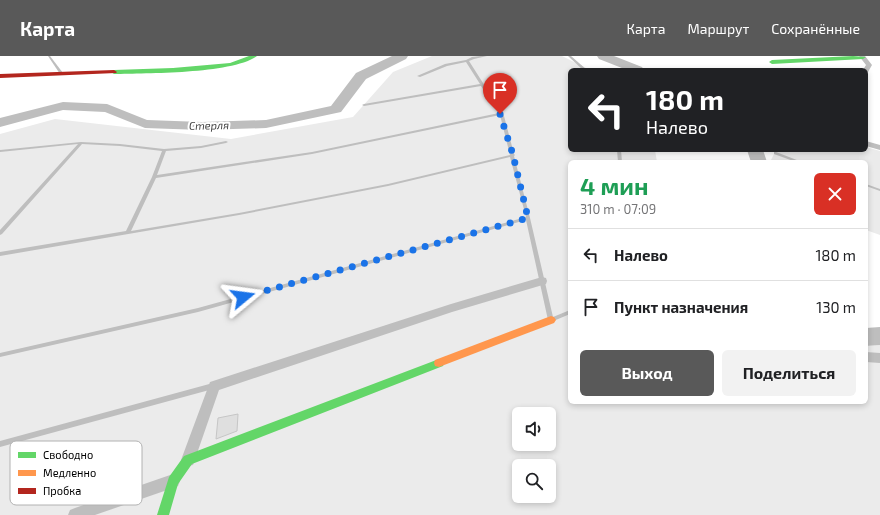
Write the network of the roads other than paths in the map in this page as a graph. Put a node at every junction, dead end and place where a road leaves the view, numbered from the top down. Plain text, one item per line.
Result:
1 (49, 56) edge
2 (254, 56) edge
3 (486, 56) edge
4 (569, 56) edge
5 (863, 57) edge
6 (467, 61) junction
7 (772, 62) dead end
8 (583, 68) edge
9 (867, 68) edge
10 (61, 73) junction
11 (0, 76) edge
12 (418, 76) dead end
13 (481, 85) junction
14 (364, 105) dead end
15 (500, 114) junction
16 (226, 142) dead end
17 (81, 143) junction
18 (868, 144) edge
19 (880, 148) edge
20 (164, 150) junction
21 (1, 152) edge
22 (775, 153) dead end
23 (513, 155) junction
24 (794, 160) edge
25 (154, 177) junction
26 (868, 186) edge
27 (880, 190) edge
28 (528, 218) junction
29 (128, 232) junction
30 (0, 233) edge
31 (0, 254) edge
32 (542, 281) junction
33 (568, 313) edge
34 (551, 320) junction
35 (0, 354) edge
36 (868, 357) edge
37 (880, 358) edge
38 (214, 386) junction
39 (10, 441) edge
40 (11, 441) edge
41 (0, 444) edge
42 (188, 460) junction
43 (173, 481) junction
44 (142, 492) edge
45 (104, 505) edge
46 (75, 515) edge
47 (163, 515) edge

1 - 10 lane
2 - 10 street
3 - 6 lane
4 - 8 lane
5 - 7 street
5 - 9 street
6 - 12 lane
6 - 13 lane
10 - 11 street
13 - 14 lane
13 - 15 lane
15 - 23 lane
15 - 25 lane
16 - 20 lane
17 - 20 lane
17 - 21 lane
17 - 30 lane
18 - 19 street
20 - 25 lane
22 - 24 lane
23 - 28 lane
23 - 29 lane
25 - 29 lane
26 - 27 lane
28 - 32 lane
28 - 35 lane
29 - 31 lane
32 - 34 lane
32 - 38 street
33 - 34 lane
34 - 42 street
36 - 37 street
38 - 40 lane
38 - 42 street
39 - 41 lane
42 - 43 street
43 - 44 street
43 - 47 street
45 - 46 street

